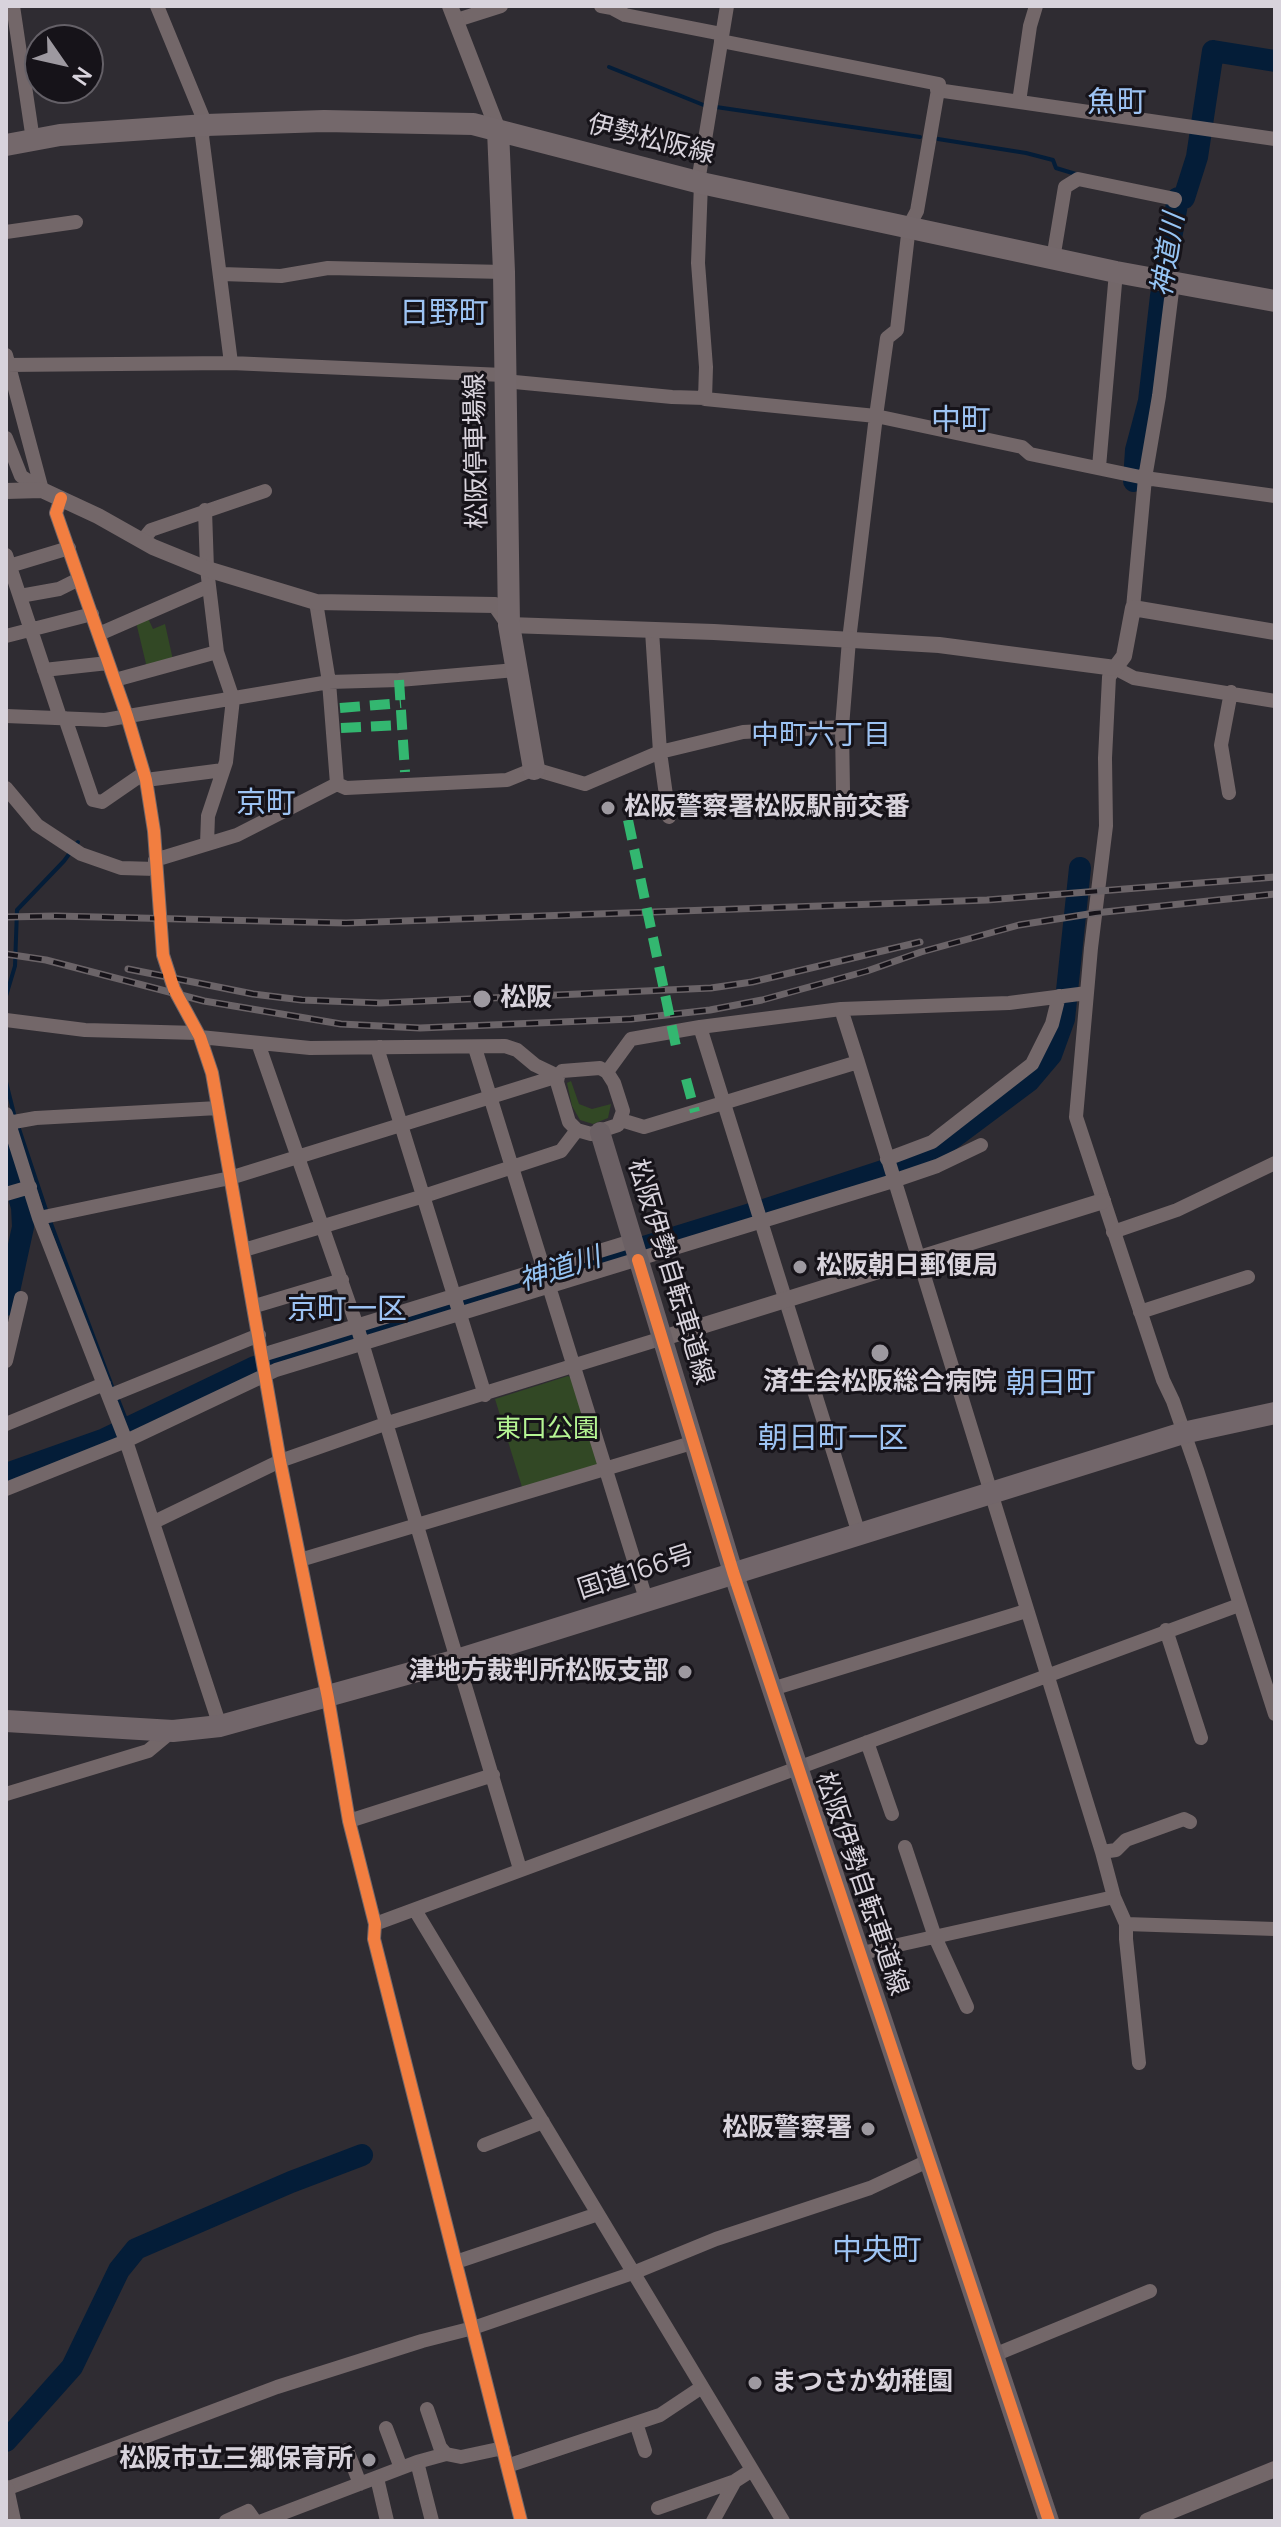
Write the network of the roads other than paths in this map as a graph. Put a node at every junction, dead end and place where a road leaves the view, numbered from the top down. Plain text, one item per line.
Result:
1 (13, 6) edge
2 (157, 6) edge
3 (501, 6) edge
4 (727, 6) edge
5 (1036, 6) edge
6 (608, 7) edge
7 (453, 13) edge
8 (722, 37) junction
9 (937, 90) junction
10 (1019, 102) junction
11 (206, 125) junction
12 (498, 130) junction
13 (1275, 139) edge
14 (33, 140) junction
15 (6, 145) edge
16 (700, 182) junction
17 (1174, 201) dead end
18 (76, 222) dead end
19 (909, 226) junction
20 (6, 232) edge
21 (1053, 259) junction
22 (504, 272) junction
23 (1116, 272) junction
24 (222, 274) junction
25 (1168, 282) junction
26 (1275, 301) edge
27 (7, 361) edge
28 (231, 363) junction
29 (504, 378) junction
30 (705, 398) junction
31 (876, 416) junction
32 (6, 438) edge
33 (1099, 467) junction
34 (1137, 476) junction
35 (42, 490) junction
36 (6, 491) edge
37 (265, 491) dead end
38 (1275, 496) edge
39 (61, 498) junction
40 (205, 510) junction
41 (142, 541) junction
42 (69, 548) junction
43 (7, 562) edge
44 (208, 578) junction
45 (79, 579) junction
46 (15, 596) edge
47 (316, 602) junction
48 (1133, 608) junction
49 (92, 614) junction
50 (509, 625) junction
51 (32, 629) junction
52 (652, 631) junction
53 (1275, 632) edge
54 (99, 634) junction
55 (6, 636) edge
56 (849, 640) junction
57 (217, 652) junction
58 (108, 663) junction
59 (1115, 668) junction
60 (44, 670) junction
61 (516, 670) junction
62 (115, 680) junction
63 (329, 682) junction
64 (1231, 692) junction
65 (233, 699) junction
66 (1275, 701) edge
67 (6, 716) edge
68 (127, 716) junction
69 (62, 718) junction
70 (842, 727) junction
71 (660, 752) junction
72 (534, 769) junction
73 (223, 770) junction
74 (145, 776) junction
75 (337, 784) junction
76 (6, 788) edge
77 (843, 791) dead end
78 (1229, 793) dead end
79 (669, 817) dead end
80 (207, 844) junction
81 (156, 865) junction
82 (1087, 993) junction
83 (1059, 996) junction
84 (841, 1009) junction
85 (6, 1020) edge
86 (700, 1027) junction
87 (199, 1035) junction
88 (258, 1043) junction
89 (380, 1047) junction
90 (475, 1048) junction
91 (858, 1062) junction
92 (607, 1072) junction
93 (558, 1076) junction
94 (490, 1098) junction
95 (724, 1103) junction
96 (218, 1108) junction
97 (12, 1120) edge
98 (621, 1120) junction
99 (403, 1125) junction
100 (577, 1130) junction
101 (600, 1132) junction
102 (10, 1141) edge
103 (981, 1145) dead end
104 (300, 1158) junction
105 (1275, 1163) edge
106 (511, 1168) junction
107 (890, 1170) junction
108 (230, 1178) junction
109 (29, 1187) junction
110 (7, 1194) edge
111 (424, 1196) junction
112 (1103, 1201) junction
113 (758, 1215) junction
114 (45, 1217) junction
115 (322, 1226) junction
116 (1113, 1232) junction
117 (244, 1250) junction
118 (635, 1250) junction
119 (917, 1257) junction
120 (544, 1267) junction
121 (1248, 1277) dead end
122 (342, 1280) junction
123 (549, 1286) junction
124 (454, 1296) junction
125 (21, 1298) dead end
126 (784, 1301) junction
127 (255, 1306) junction
128 (1140, 1312) junction
129 (461, 1315) junction
130 (357, 1327) junction
131 (259, 1335) junction
132 (663, 1338) junction
133 (362, 1344) junction
134 (262, 1355) junction
135 (6, 1361) edge
136 (575, 1367) junction
137 (266, 1374) junction
138 (111, 1392) junction
139 (485, 1395) junction
140 (1275, 1413) edge
141 (6, 1424) edge
142 (385, 1424) junction
143 (1183, 1433) junction
144 (126, 1441) junction
145 (695, 1442) junction
146 (280, 1461) junction
147 (606, 1468) junction
148 (6, 1489) edge
149 (991, 1494) junction
150 (154, 1522) junction
151 (416, 1524) junction
152 (859, 1534) junction
153 (300, 1560) junction
154 (733, 1572) junction
155 (646, 1599) junction
156 (1239, 1605) junction
157 (1026, 1611) junction
158 (1166, 1630) junction
159 (457, 1660) junction
160 (1047, 1676) junction
161 (772, 1689) junction
162 (328, 1698) junction
163 (1275, 1714) edge
164 (6, 1721) edge
165 (220, 1726) junction
166 (173, 1731) junction
167 (1201, 1738) dead end
168 (867, 1742) junction
169 (797, 1767) junction
170 (493, 1775) junction
171 (6, 1794) edge
172 (892, 1814) dead end
173 (349, 1821) junction
174 (1190, 1822) dead end
175 (905, 1847) dead end
176 (1102, 1852) junction
177 (520, 1869) junction
178 (1114, 1897) junction
179 (415, 1910) junction
180 (375, 1924) junction
181 (1126, 1924) junction
182 (1275, 1929) edge
183 (935, 1937) junction
184 (862, 1953) junction
185 (967, 2007) dead end
186 (1139, 2063) dead end
187 (543, 2122) junction
188 (484, 2145) dead end
189 (930, 2160) junction
190 (598, 2214) junction
191 (456, 2262) junction
192 (633, 2273) junction
193 (1150, 2291) dead end
194 (473, 2328) junction
195 (994, 2355) junction
196 (702, 2387) junction
197 (427, 2409) dead end
198 (636, 2423) junction
199 (386, 2428) dead end
200 (503, 2448) junction
201 (347, 2450) dead end
202 (645, 2451) dead end
203 (446, 2454) junction
204 (417, 2462) junction
205 (507, 2466) junction
206 (401, 2468) junction
207 (1275, 2469) edge
208 (752, 2470) junction
209 (377, 2478) junction
210 (735, 2481) junction
211 (360, 2484) junction
212 (6, 2488) edge
213 (658, 2508) dead end
214 (1168, 2517) edge
215 (13, 2521) edge
216 (226, 2521) edge
217 (255, 2521) edge
218 (262, 2521) edge
219 (387, 2521) edge
220 (432, 2521) edge
221 (521, 2521) edge
222 (713, 2521) edge
223 (783, 2521) edge
224 (1049, 2521) edge
225 (1147, 2521) edge

1 - 14 street
2 - 11 street
3 - 7 street
4 - 8 street
5 - 10 street
6 - 8 street
7 - 12 street
8 - 9 street
8 - 16 street
9 - 10 street
9 - 19 street
10 - 13 street
11 - 12 main road, 伊勢松阪線
11 - 14 main road, 伊勢松阪線
11 - 24 street
12 - 16 main road, 伊勢松阪線
12 - 22 main road, 松阪停車場線
14 - 15 main road, 伊勢松阪線
16 - 19 main road, 伊勢松阪線
16 - 30 street
17 - 21 street
18 - 20 street
19 - 21 main road, 伊勢松阪線
19 - 31 street
21 - 23 main road, 伊勢松阪線
22 - 24 street
22 - 29 main road, 松阪停車場線
23 - 25 main road, 伊勢松阪線
23 - 33 street
24 - 28 street
25 - 26 main road, 伊勢松阪線
25 - 34 street
27 - 28 street
27 - 35 street
28 - 29 street
29 - 30 street
29 - 50 main road, 松阪停車場線
30 - 31 street
31 - 33 street
31 - 56 street
32 - 35 street
33 - 34 street
34 - 38 street
34 - 48 street
35 - 36 street
35 - 39 street
37 - 40 street
39 - 41 street
39 - 42 street
40 - 41 street
40 - 44 street
41 - 44 street
42 - 43 street
42 - 45 street
43 - 46 street
44 - 47 street
44 - 54 street
44 - 57 street
45 - 46 street
45 - 49 street
46 - 51 street
47 - 50 street
47 - 63 street
48 - 53 street
48 - 59 street
49 - 51 street
49 - 54 street
50 - 52 street
50 - 61 main road, 松阪停車場線
51 - 55 street
51 - 60 street
52 - 56 street
52 - 71 street
54 - 58 street
56 - 59 street
56 - 70 street
57 - 62 street
57 - 65 street
58 - 60 street
58 - 62 street
59 - 64 street
59 - 82 street
60 - 69 street
61 - 63 street
61 - 72 main road, 松阪停車場線
62 - 68 street
63 - 65 street
63 - 75 street
64 - 66 street
64 - 78 street
65 - 68 street
65 - 73 street
67 - 69 street
68 - 69 street
68 - 74 street
69 - 74 street
70 - 71 street
70 - 77 street
71 - 72 street
71 - 79 street
72 - 75 street
73 - 74 street
73 - 80 street
74 - 81 street
75 - 80 street
76 - 81 street
80 - 81 street
81 - 87 street
82 - 83 street
82 - 112 street
83 - 84 street
83 - 107 street
84 - 86 street
84 - 91 street
85 - 87 street
86 - 92 street
86 - 95 street
87 - 88 street
87 - 96 street
88 - 89 street
88 - 104 street
89 - 90 street
89 - 99 street
90 - 93 street
90 - 94 street
91 - 95 street
91 - 107 street
92 - 93 street
92 - 98 street
93 - 94 street
93 - 100 street
94 - 99 street
94 - 106 street
95 - 98 street
95 - 113 street
96 - 97 street
96 - 108 street
97 - 102 street
98 - 101 street
99 - 104 street
99 - 111 street
100 - 101 street
100 - 106 street
101 - 118 main road, 松阪伊勢自転車道線
102 - 109 street
103 - 107 street
104 - 108 street
104 - 115 street
105 - 116 street
106 - 111 street
106 - 120 street
107 - 113 street
107 - 119 street
108 - 114 street
108 - 117 street
109 - 110 street
109 - 114 street
111 - 115 street
111 - 124 street
112 - 116 street
112 - 119 street
113 - 118 street
113 - 126 street
114 - 138 street
115 - 117 street
115 - 122 street
116 - 128 street
117 - 127 street
118 - 120 street
118 - 123 street
118 - 132 main road, 松阪伊勢自転車道線
119 - 126 street
119 - 149 street
120 - 123 street
120 - 124 street
121 - 128 street
122 - 127 street
122 - 130 street
123 - 129 street
123 - 136 street
124 - 129 street
124 - 130 street
125 - 135 street
126 - 132 street
126 - 152 street
127 - 131 street
128 - 143 street
129 - 133 street
129 - 139 street
130 - 133 street
130 - 134 street
131 - 134 street
131 - 138 street
132 - 136 street
132 - 145 main road, 松阪伊勢自転車道線
133 - 137 street
133 - 142 street
134 - 137 street
136 - 139 street
136 - 147 street
137 - 144 street
137 - 146 street
138 - 141 street
138 - 144 street
139 - 142 street
140 - 143 highway, 国道166号
142 - 146 street
142 - 151 street
143 - 149 highway, 国道166号
143 - 156 street
144 - 148 street
144 - 150 street
145 - 147 street
145 - 154 main road, 松阪伊勢自転車道線
146 - 150 street
146 - 153 street
147 - 151 street
147 - 155 street
149 - 152 highway, 国道166号
149 - 157 street
150 - 165 street
151 - 153 street
151 - 159 street
152 - 154 highway, 国道166号
153 - 162 street
154 - 155 highway, 国道166号
154 - 161 main road, 松阪伊勢自転車道線
155 - 159 highway, 国道166号
156 - 158 street
156 - 163 street
157 - 160 street
157 - 161 street
158 - 160 street
158 - 167 street
159 - 162 highway, 国道166号
159 - 170 street
160 - 168 street
160 - 176 street
161 - 169 main road, 松阪伊勢自転車道線
162 - 165 highway, 国道166号
162 - 173 street
164 - 166 highway, 国道166号
165 - 166 highway, 国道166号
166 - 171 street
168 - 169 street
168 - 172 street
169 - 177 street
169 - 184 main road, 松阪伊勢自転車道線
170 - 173 street
170 - 177 street
173 - 180 street
174 - 176 street
175 - 183 street
176 - 178 street
177 - 179 street
178 - 181 street
178 - 183 street
179 - 180 street
179 - 187 street
180 - 191 street
181 - 182 street
181 - 186 street
183 - 184 street
183 - 185 street
184 - 189 main road, 松阪伊勢自転車道線
187 - 188 street
187 - 190 street
189 - 192 street
189 - 195 main road, 松阪伊勢自転車道線
190 - 191 street
190 - 192 street
191 - 194 street
192 - 194 street
192 - 196 street
193 - 195 street
194 - 200 street
194 - 212 street
195 - 224 main road, 松阪伊勢自転車道線
196 - 198 street
196 - 208 street
197 - 203 street
198 - 202 street
198 - 205 street
199 - 206 street
200 - 203 street
200 - 205 street
201 - 211 street
203 - 204 street
204 - 206 street
204 - 220 street
205 - 221 street
206 - 209 street
207 - 214 street
208 - 210 street
208 - 223 street
209 - 211 street
209 - 219 street
210 - 213 street
210 - 222 street
211 - 218 street
212 - 215 street
214 - 225 street
216 - 217 street

